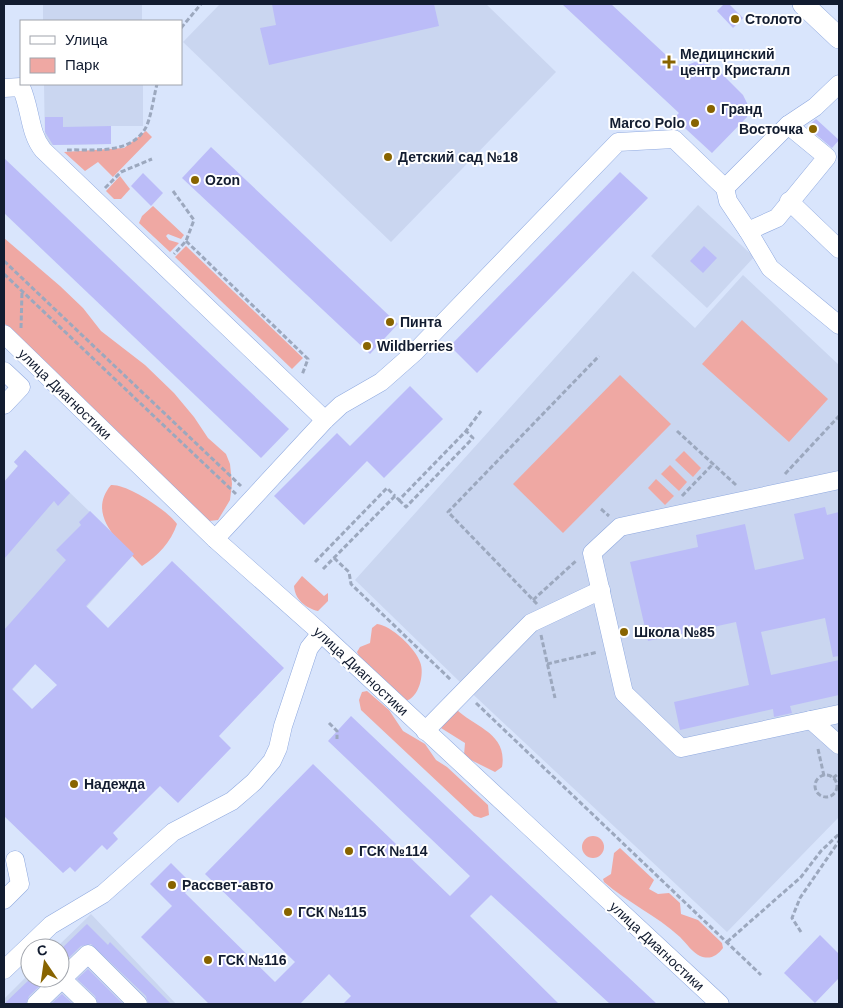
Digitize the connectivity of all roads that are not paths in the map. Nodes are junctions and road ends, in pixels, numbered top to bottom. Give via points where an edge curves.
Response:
1 (803, 4) edge
2 (839, 38) edge
3 (839, 84) edge
4 (4, 88) edge
5 (788, 125) junction
6 (725, 188) junction
7 (790, 201) junction
8 (748, 231) junction
9 (839, 250) edge
10 (839, 325) edge
11 (4, 334) edge
12 (38, 369) junction
13 (4, 371) edge
14 (21, 387) junction
15 (4, 405) edge
16 (325, 420) junction
17 (839, 480) edge
18 (215, 539) junction
19 (601, 590) junction
20 (321, 633) junction
21 (839, 714) edge
22 (812, 720) junction
23 (425, 731) junction
24 (839, 746) edge
25 (15, 860) dead end
26 (4, 900) edge
27 (4, 970) edge
28 (70, 971) edge
29 (70, 986) edge
30 (52, 988) edge
31 (36, 1004) edge
32 (88, 1004) edge
33 (138, 1004) edge
34 (720, 1004) edge

1 - 2 main road
3 - 5 street via 815,107
4 - 16 street via 21,87 28,103 35,138 47,154
5 - 6 street
5 - 7 street via 827,157
6 - 8 street via 728,202
6 - 16 street via 674,139 618,142 416,352 381,382 340,406
7 - 8 street via 776,218
7 - 9 street
8 - 10 street via 770,268
11 - 12 street, улица Диагностики
12 - 14 street
12 - 18 street, улица Диагностики
13 - 14 street
14 - 15 street
16 - 18 street
17 - 19 street via 620,527 592,553
18 - 20 street, улица Диагностики
19 - 22 street via 624,693 681,748
19 - 23 street via 531,623
20 - 23 street, улица Диагностики
20 - 27 street via 309,648 278,748 272,761 254,782 232,801 173,832 103,894 51,925
21 - 22 street
22 - 24 street
23 - 34 street, улица Диагностики
25 - 26 street via 20,884
28 - 33 street via 88,954
29 - 32 street
30 - 31 street

